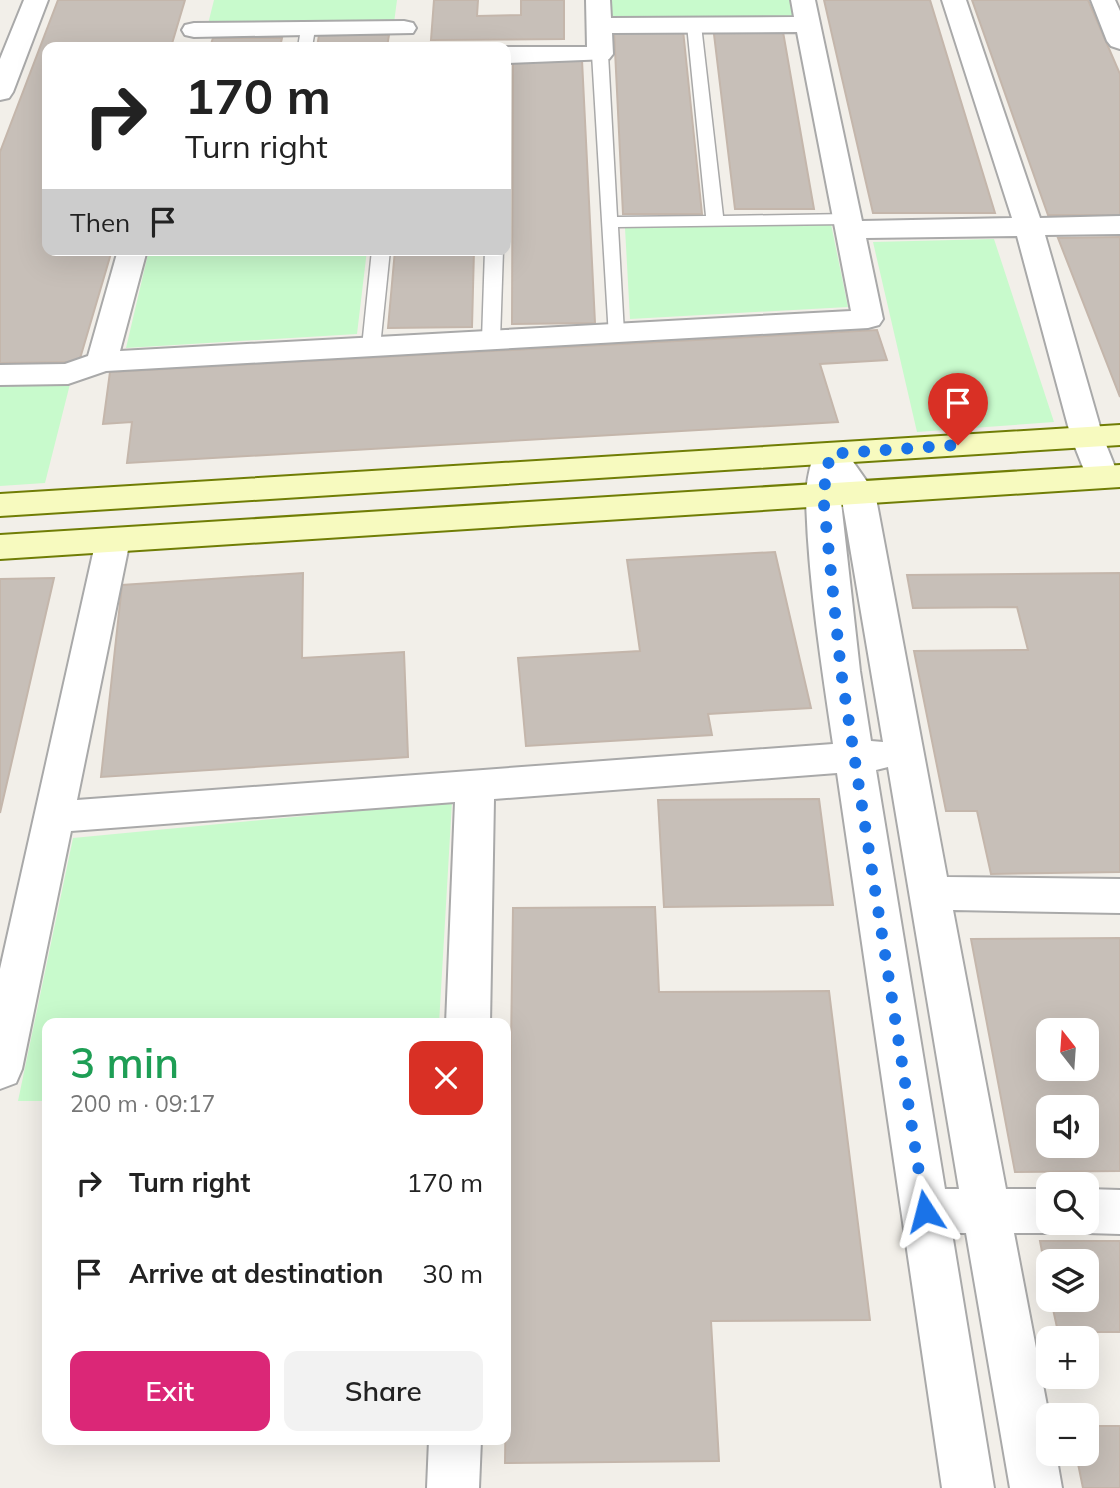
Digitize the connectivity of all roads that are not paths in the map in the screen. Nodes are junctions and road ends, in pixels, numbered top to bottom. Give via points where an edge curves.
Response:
1 (36, 0) edge
2 (407, 0) edge
3 (598, 0) edge
4 (954, 0) edge
5 (1102, 0) edge
6 (805, 12) edge
7 (694, 25) junction
8 (599, 26) junction
9 (194, 29) edge
10 (306, 38) edge
11 (403, 38) edge
12 (1120, 41) edge
13 (600, 54) junction
14 (511, 55) edge
15 (0, 92) edge
16 (715, 219) junction
17 (609, 222) junction
18 (849, 225) junction
19 (1028, 225) junction
20 (1120, 225) edge
21 (131, 256) edge
22 (380, 256) edge
23 (494, 256) edge
24 (615, 333) junction
25 (491, 340) junction
26 (371, 347) junction
27 (102, 362) junction
28 (0, 375) edge
29 (1120, 435) edge
30 (1087, 437) junction
31 (830, 454) junction
32 (1111, 477) edge
33 (841, 494) junction
34 (0, 505) edge
35 (113, 540) junction
36 (0, 547) edge
37 (905, 752) junction
38 (855, 757) junction
39 (475, 785) junction
40 (54, 817) junction
41 (930, 892) junction
42 (1120, 896) edge
43 (468, 1018) edge
44 (2, 1054) edge
45 (925, 1211) junction
46 (986, 1211) junction
47 (1036, 1211) edge
48 (1099, 1212) edge
49 (1120, 1212) edge
50 (455, 1445) edge
51 (453, 1488) edge
52 (968, 1488) edge
53 (1036, 1488) edge

1 - 15 street
2 - 11 street
3 - 8 street
4 - 19 street
5 - 12 street
6 - 7 street
6 - 18 street
7 - 8 street
7 - 16 lane
8 - 13 street
9 - 10 street
10 - 11 street
13 - 14 street
13 - 17 lane
16 - 17 lane
16 - 18 lane
17 - 24 lane
18 - 19 street
18 - 24 street via 868,319
19 - 20 street
19 - 30 street
21 - 27 street
22 - 26 lane
23 - 25 lane
24 - 25 street
25 - 26 street
26 - 27 street
27 - 28 street via 68,374
29 - 30 street
30 - 31 street
30 - 32 street
31 - 33 street
31 - 34 street
32 - 33 street
33 - 35 street
33 - 37 street
33 - 38 street via 841,671
35 - 36 street
35 - 40 street
37 - 38 street
37 - 41 street
38 - 39 street
38 - 45 street
39 - 40 street
39 - 43 street
40 - 44 street
41 - 42 street
41 - 46 street
45 - 46 street
45 - 52 street
46 - 47 street
46 - 53 street
48 - 49 street
50 - 51 street

